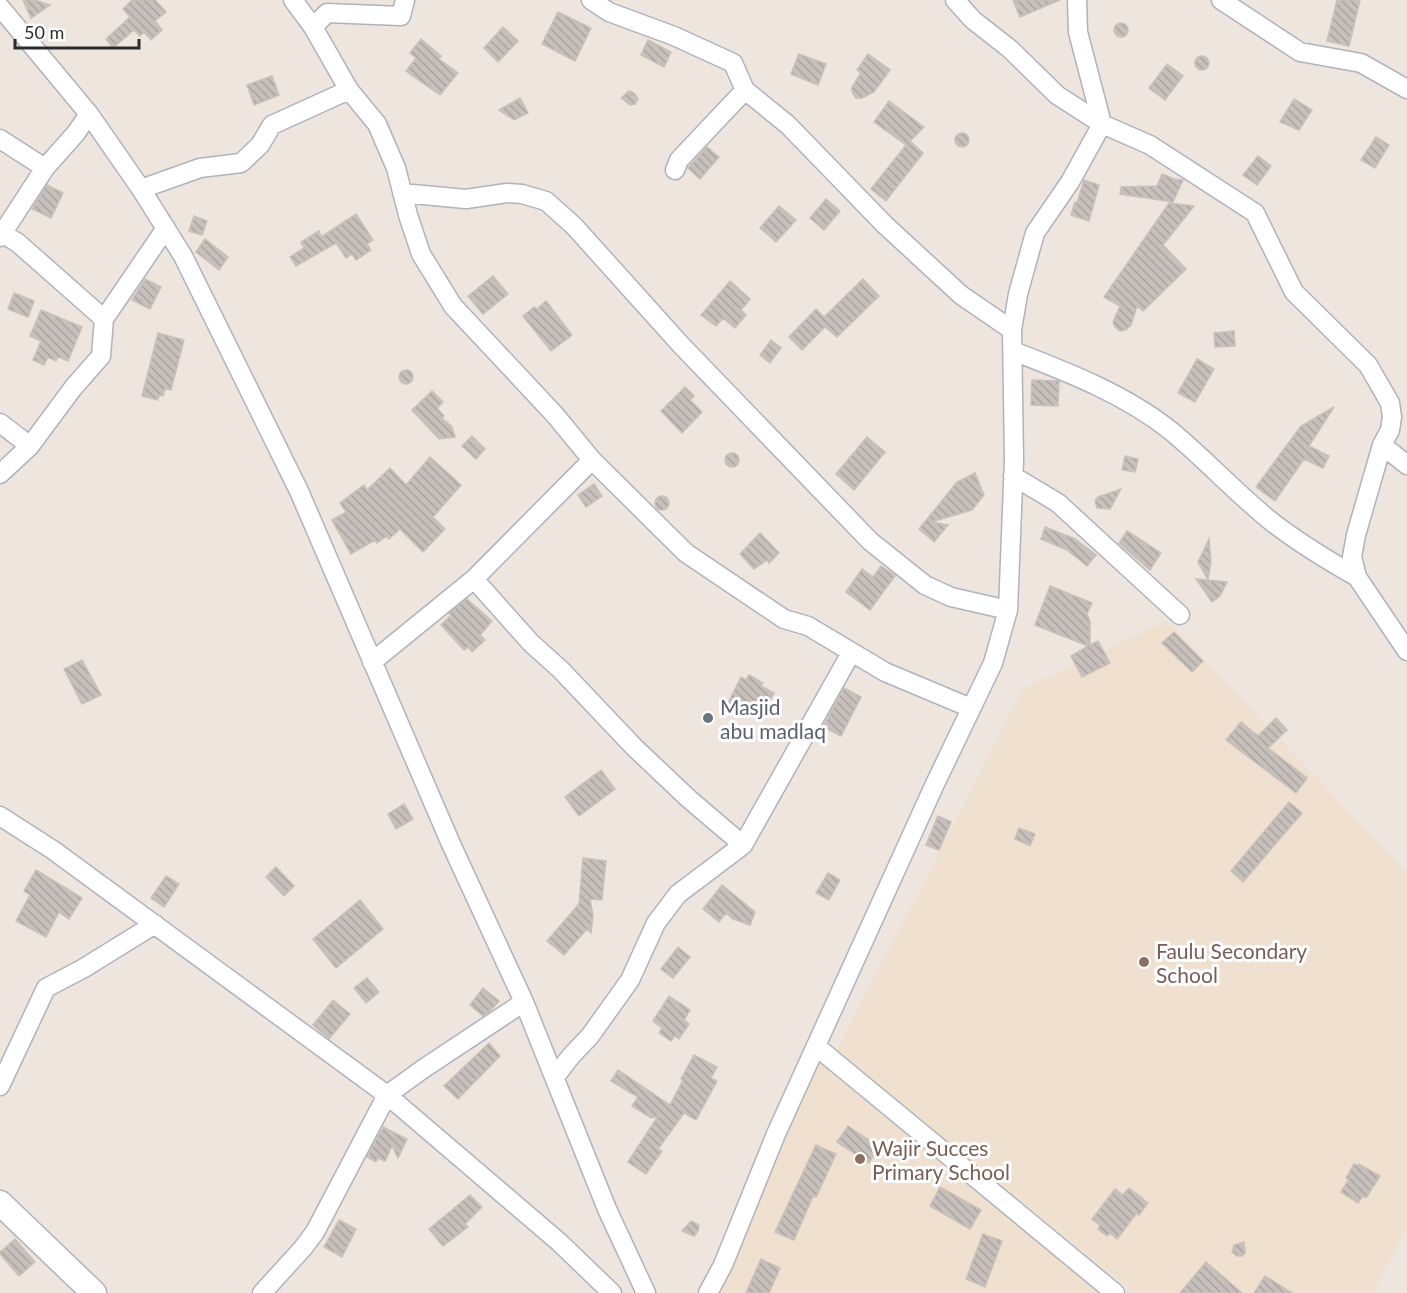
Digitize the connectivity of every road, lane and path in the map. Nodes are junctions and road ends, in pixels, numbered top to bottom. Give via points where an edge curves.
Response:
1 (293, 0) edge
2 (405, 0) edge
3 (591, 0) edge
4 (955, 0) edge
5 (1077, 0) edge
6 (1221, 0) edge
7 (0, 7) edge
8 (313, 27) junction
9 (1406, 87) edge
10 (350, 90) junction
11 (745, 90) junction
12 (88, 114) junction
13 (1102, 124) junction
14 (0, 139) edge
15 (45, 168) junction
16 (675, 170) dead end
17 (141, 189) junction
18 (402, 193) junction
19 (166, 228) junction
20 (1, 234) edge
21 (104, 319) junction
22 (1011, 330) junction
23 (1013, 351) junction
24 (0, 423) edge
25 (1382, 445) junction
26 (30, 446) junction
27 (592, 460) junction
28 (1407, 465) edge
29 (0, 474) edge
30 (1013, 476) junction
31 (1357, 577) junction
32 (474, 579) junction
33 (1008, 610) junction
34 (1180, 615) dead end
35 (1407, 651) edge
36 (851, 653) junction
37 (372, 662) junction
38 (971, 708) junction
39 (0, 816) edge
40 (743, 845) junction
41 (155, 924) junction
42 (524, 1002) junction
43 (817, 1047) junction
44 (555, 1077) junction
45 (0, 1086) edge
46 (387, 1095) junction
47 (0, 1203) edge
48 (94, 1293) edge
49 (262, 1293) edge
50 (612, 1293) edge
51 (646, 1293) edge
52 (708, 1293) edge
53 (1115, 1293) edge

1 - 8 street
2 - 8 street via 401,16 327,13
3 - 11 street via 609,12 733,63
4 - 13 street via 1057,94
5 - 13 street via 1078,32
6 - 9 street via 1300,52 1361,63
7 - 12 street
8 - 10 street
10 - 17 street via 272,125 260,145 241,163 200,168
10 - 18 street via 377,124
11 - 16 street via 679,160
11 - 22 street via 788,125 885,225 961,295
12 - 15 street
12 - 17 street
13 - 22 street via 1070,182 1035,233
13 - 25 street via 1150,145 1255,213 1294,292 1368,365 1384,392 1392,417
14 - 15 street
15 - 20 street
17 - 19 street
18 - 27 street via 421,254 453,306
18 - 33 street via 466,199 507,193 546,201 574,226 681,345 870,541 925,585 951,597
19 - 21 street
19 - 37 street via 299,491
20 - 21 street via 18,243
21 - 26 street via 101,356
22 - 23 street
23 - 30 street
23 - 31 street via 1129,402 1170,430 1271,522 1312,552
24 - 26 street
25 - 28 street
25 - 31 street via 1353,546
26 - 29 street
27 - 32 street
27 - 36 street via 686,554 784,619 808,626
30 - 33 street
30 - 34 street via 1058,503
31 - 35 street
32 - 37 street
32 - 40 street via 634,747
33 - 38 street via 993,663
36 - 38 street via 885,672
36 - 40 street
37 - 42 street
38 - 43 street
39 - 41 street
40 - 44 street via 678,894 656,923 630,980 591,1036
41 - 45 street via 46,988
41 - 46 street
42 - 44 street
42 - 46 street
43 - 52 street
43 - 53 street
44 - 51 street via 607,1209
46 - 49 street via 315,1232
46 - 50 street via 504,1193
47 - 48 street

